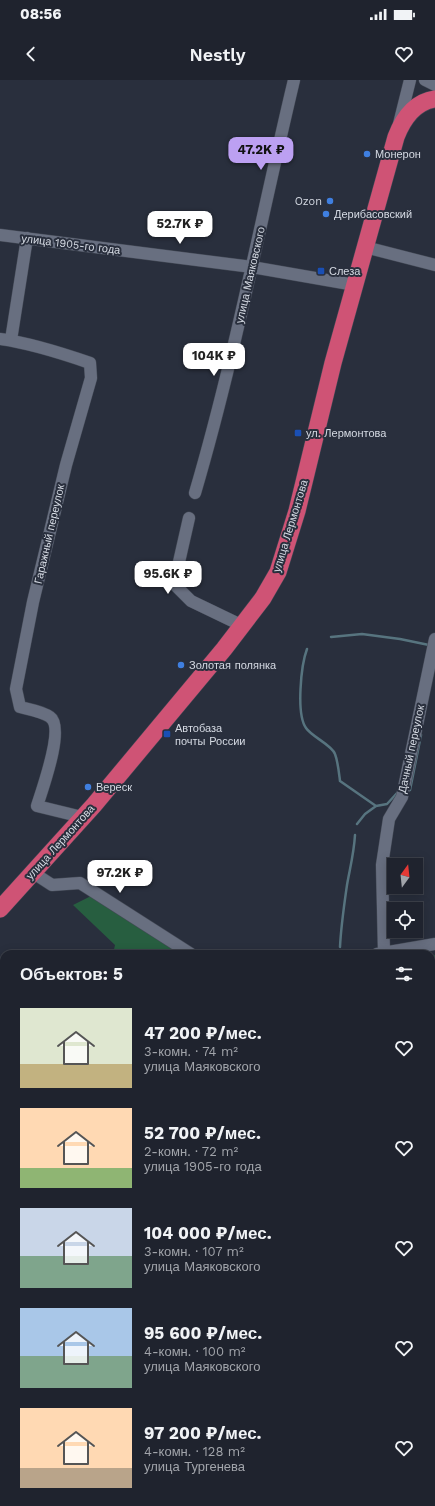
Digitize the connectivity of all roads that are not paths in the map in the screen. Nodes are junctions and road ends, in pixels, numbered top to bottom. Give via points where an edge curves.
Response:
1 (294, 80) edge
2 (410, 80) edge
3 (426, 80) edge
4 (435, 85) edge
5 (435, 99) edge
6 (396, 137) junction
7 (0, 235) edge
8 (27, 238) junction
9 (365, 247) junction
10 (435, 265) edge
11 (252, 267) junction
12 (355, 285) junction
13 (5, 340) edge
14 (195, 493) dead end
15 (190, 518) dead end
16 (244, 626) junction
17 (435, 639) edge
18 (82, 817) junction
19 (32, 872) junction
20 (0, 909) edge
21 (435, 944) edge
22 (185, 950) edge
23 (384, 950) edge
24 (404, 950) edge

1 - 11 street, улица Маяковского
2 - 6 street, улица Лермонтова
3 - 4 street
5 - 6 highway via 419,105 409,114 401,124
6 - 9 highway, улица Лермонтова
7 - 8 street, улица 1905-го года
8 - 11 street, улица 1905-го года
8 - 13 street
9 - 10 street
9 - 12 highway, улица Лермонтова
11 - 12 street, улица 1905-го года
11 - 14 street, улица Маяковского via 214,430
12 - 16 highway, улица Лермонтова via 284,555 267,592
13 - 18 street, Гаражный переулок via 90,363 91,378 66,464 33,602 16,689 20,707 50,717 56,725 54,746 37,806
15 - 16 street via 174,584 191,601
16 - 18 highway, улица Лермонтова
17 - 23 street, Дачный переулок via 402,797 389,819 382,865
18 - 19 highway, улица Лермонтова
19 - 20 highway, улица Лермонтова
19 - 22 street via 52,885 80,883
21 - 24 street

